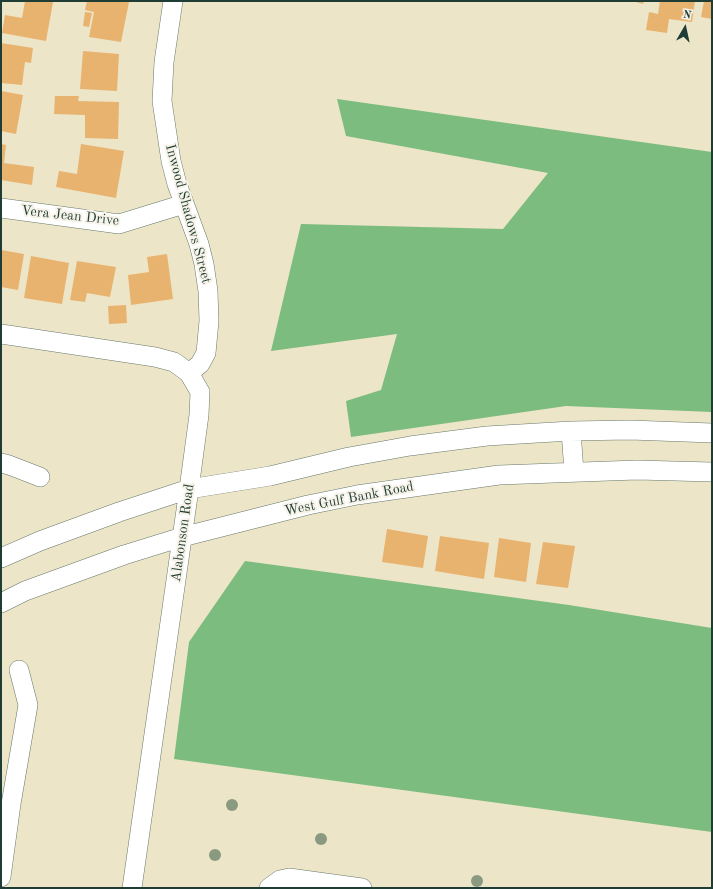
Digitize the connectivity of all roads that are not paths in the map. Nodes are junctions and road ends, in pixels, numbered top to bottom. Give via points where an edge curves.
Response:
1 (173, 1) edge
2 (184, 204) junction
3 (1, 208) edge
4 (1, 334) edge
5 (189, 373) junction
6 (571, 431) junction
7 (712, 432) edge
8 (1, 463) edge
9 (574, 472) junction
10 (712, 472) edge
11 (40, 477) dead end
12 (189, 489) junction
13 (182, 537) junction
14 (1, 558) edge
15 (1, 603) edge
16 (19, 670) dead end
17 (6, 804) edge
18 (1, 877) edge
19 (132, 888) edge
20 (269, 888) edge
21 (362, 888) edge

1 - 2 street, Inwood Shadows Street via 164,62 162,101 171,161
2 - 3 street, Vera Jean Drive via 119,224
2 - 5 street, Inwood Shadows Street via 204,264 209,321 206,353 200,364
4 - 5 street, Alabonson Road via 154,357 174,362
5 - 12 street, Alabonson Road via 200,392
6 - 7 street
6 - 9 street
6 - 12 street via 486,436 410,446 349,457 270,476
8 - 11 street
9 - 10 street, West Gulf Bank Road
9 - 13 street, West Gulf Bank Road via 499,475 357,495
12 - 13 street, Alabonson Road
12 - 14 street via 119,512
13 - 15 street, West Gulf Bank Road via 124,555
13 - 19 street, Alabonson Road
16 - 17 street via 28,705
17 - 18 street
20 - 21 street via 280,880 289,878

